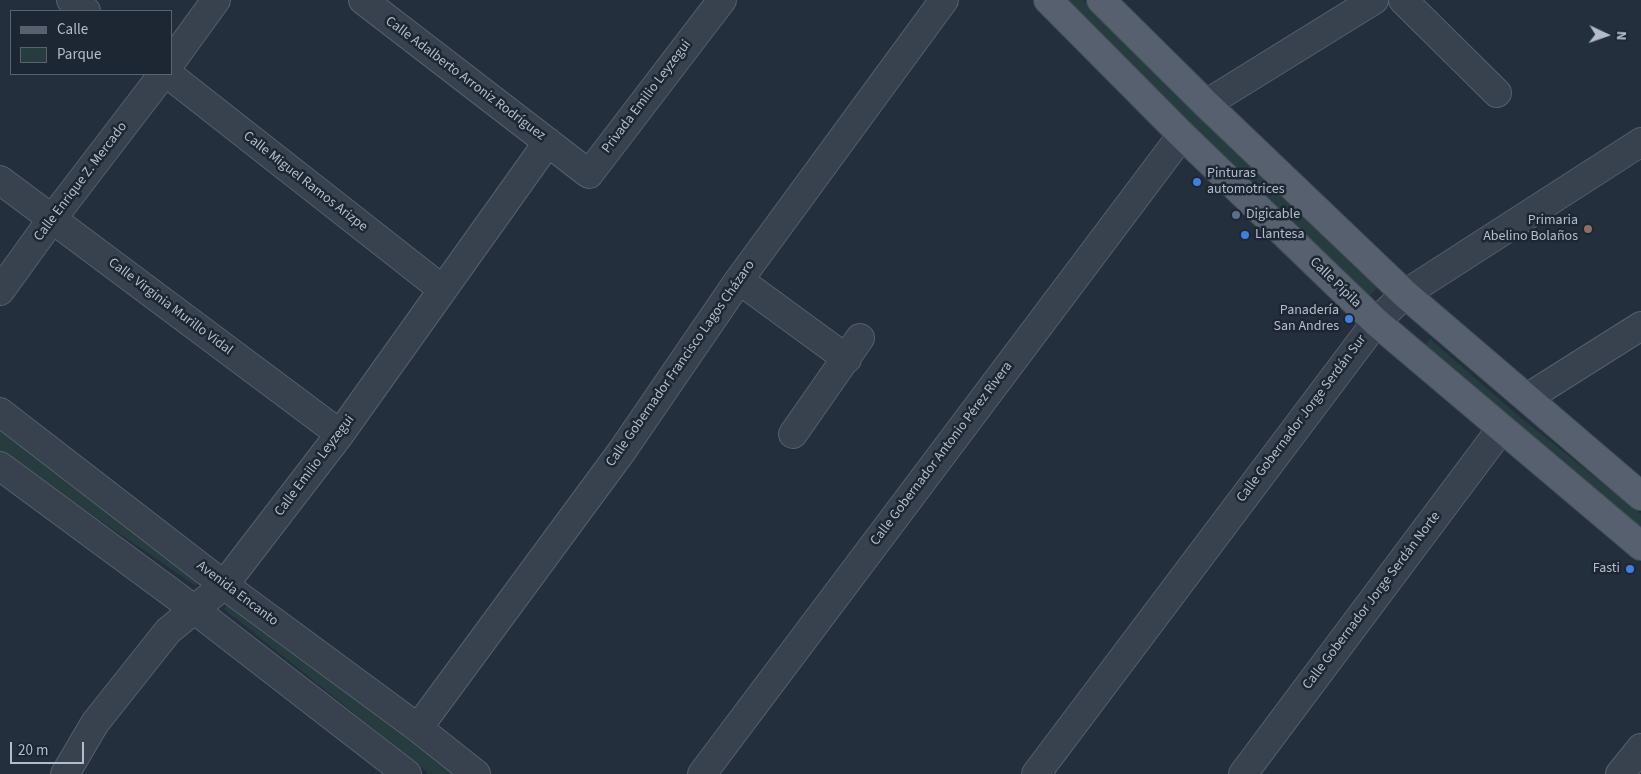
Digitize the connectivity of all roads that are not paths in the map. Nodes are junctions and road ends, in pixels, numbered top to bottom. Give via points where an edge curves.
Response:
1 (71, 0) edge
2 (216, 0) edge
3 (363, 0) edge
4 (722, 0) edge
5 (944, 0) edge
6 (1048, 0) edge
7 (1101, 0) edge
8 (1374, 0) edge
9 (1403, 0) edge
10 (85, 10) edge
11 (172, 61) edge
12 (162, 75) edge
13 (169, 75) edge
14 (1497, 93) dead end
15 (1206, 104) junction
16 (1182, 135) junction
17 (1641, 142) edge
18 (558, 149) junction
19 (0, 180) edge
20 (52, 219) junction
21 (739, 280) junction
22 (0, 290) edge
23 (442, 290) junction
24 (1405, 294) junction
25 (1376, 322) junction
26 (1641, 326) edge
27 (1527, 398) junction
28 (0, 412) edge
29 (1501, 429) junction
30 (340, 434) junction
31 (793, 434) dead end
32 (0, 466) edge
33 (1641, 496) edge
34 (1641, 546) edge
35 (224, 585) junction
36 (195, 610) junction
37 (418, 728) junction
38 (1641, 748) edge
39 (391, 769) edge
40 (64, 774) edge
41 (476, 774) edge
42 (702, 774) edge
43 (1036, 774) edge
44 (1243, 774) edge
45 (1620, 774) edge

1 - 10 street
2 - 11 street
3 - 18 street, Calle Adalberto Arroniz Rodríguez
4 - 18 street, Privada Emilio Leyzegui via 589,174
5 - 21 street, Calle Gobernador Francisco Lagos Cházaro
6 - 16 main road, Calle Pípila
7 - 15 main road
8 - 15 street
9 - 14 street
12 - 20 street, Calle Enrique Z. Mercado
13 - 23 street, Calle Miguel Ramos Arizpe
15 - 24 main road
16 - 25 main road, Calle Pípila
16 - 42 street, Calle Gobernador Antonio Pérez Rivera
17 - 24 street, Calle Gobernador Jorge Serdán Sur
18 - 23 street, Calle Emilio Leyzegui
19 - 20 street, Calle Virginia Murillo Vidal
20 - 22 street, Calle Enrique Z. Mercado
20 - 30 street, Calle Virginia Murillo Vidal
21 - 31 street via 854,348
21 - 37 street, Calle Gobernador Francisco Lagos Cházaro via 622,451
23 - 30 street, Calle Emilio Leyzegui
24 - 25 street, Calle Gobernador Jorge Serdán Sur
24 - 27 main road
25 - 29 main road, Calle Pípila
25 - 43 street, Calle Gobernador Jorge Serdán Sur
26 - 27 street
27 - 33 main road
28 - 35 street, Avenida Encanto
29 - 34 main road, Calle Pípila
29 - 44 street, Calle Gobernador Jorge Serdán Norte
30 - 35 street, Calle Emilio Leyzegui
32 - 36 street
35 - 36 street, Calle Emilio Leyzegui
35 - 37 street, Avenida Encanto
36 - 39 street
36 - 40 street, Calle Emilio Leyzegui via 168,631 156,646 95,723
37 - 41 street, Avenida Encanto
38 - 45 street

